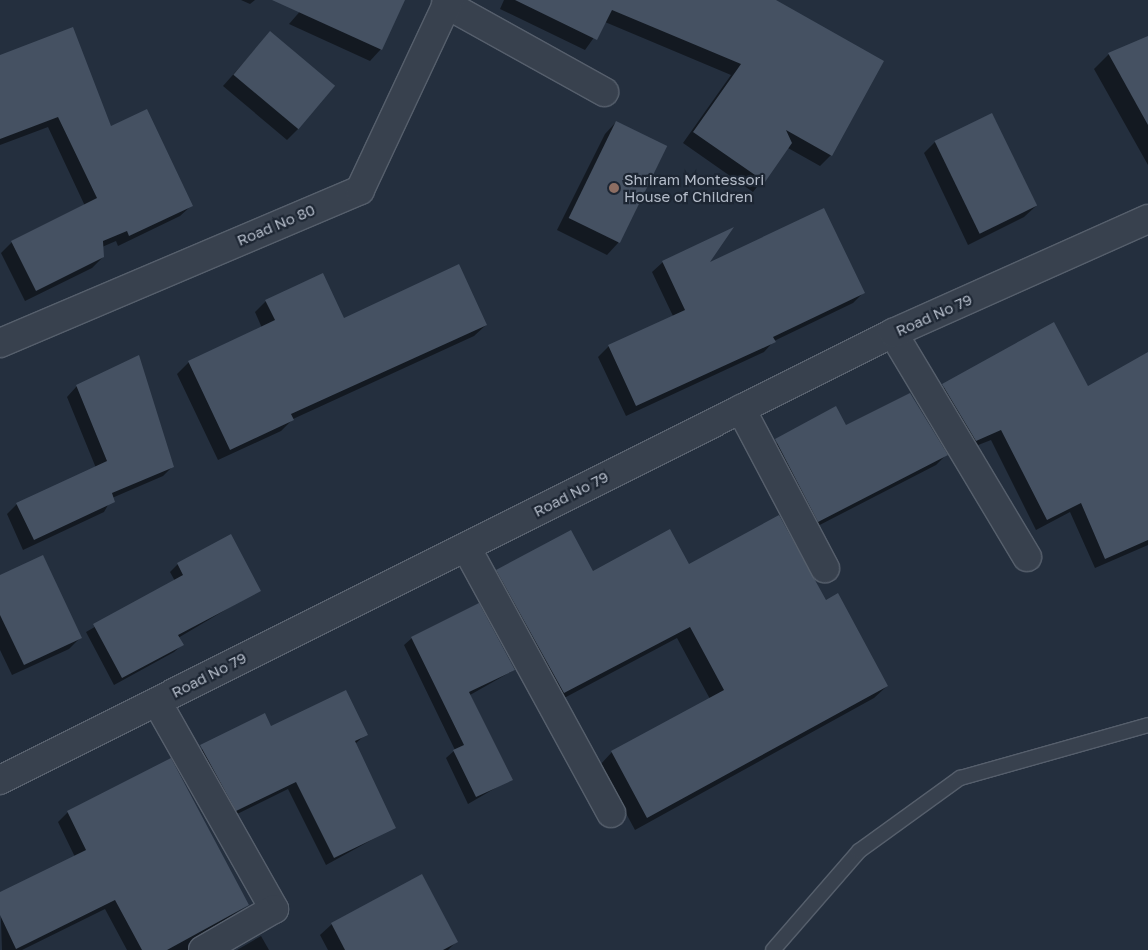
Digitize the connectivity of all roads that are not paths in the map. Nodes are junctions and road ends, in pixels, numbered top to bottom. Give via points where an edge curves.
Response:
1 (447, 2) edge
2 (604, 92) dead end
3 (1148, 219) edge
4 (893, 333) junction
5 (0, 343) edge
6 (741, 409) junction
7 (466, 547) junction
8 (1027, 557) dead end
9 (825, 568) dead end
10 (156, 702) junction
11 (1148, 725) edge
12 (0, 780) edge
13 (611, 814) dead end
14 (203, 950) edge
15 (773, 950) edge

1 - 2 street
1 - 5 street, Road No 80 via 360,190
3 - 4 street, Road No 79
4 - 6 street, Road No 79
4 - 8 street
6 - 7 street, Road No 79
6 - 9 street
7 - 10 street, Road No 79
7 - 13 street
10 - 12 street, Road No 79
10 - 14 street via 274,910
11 - 15 lane via 960,778 859,851

